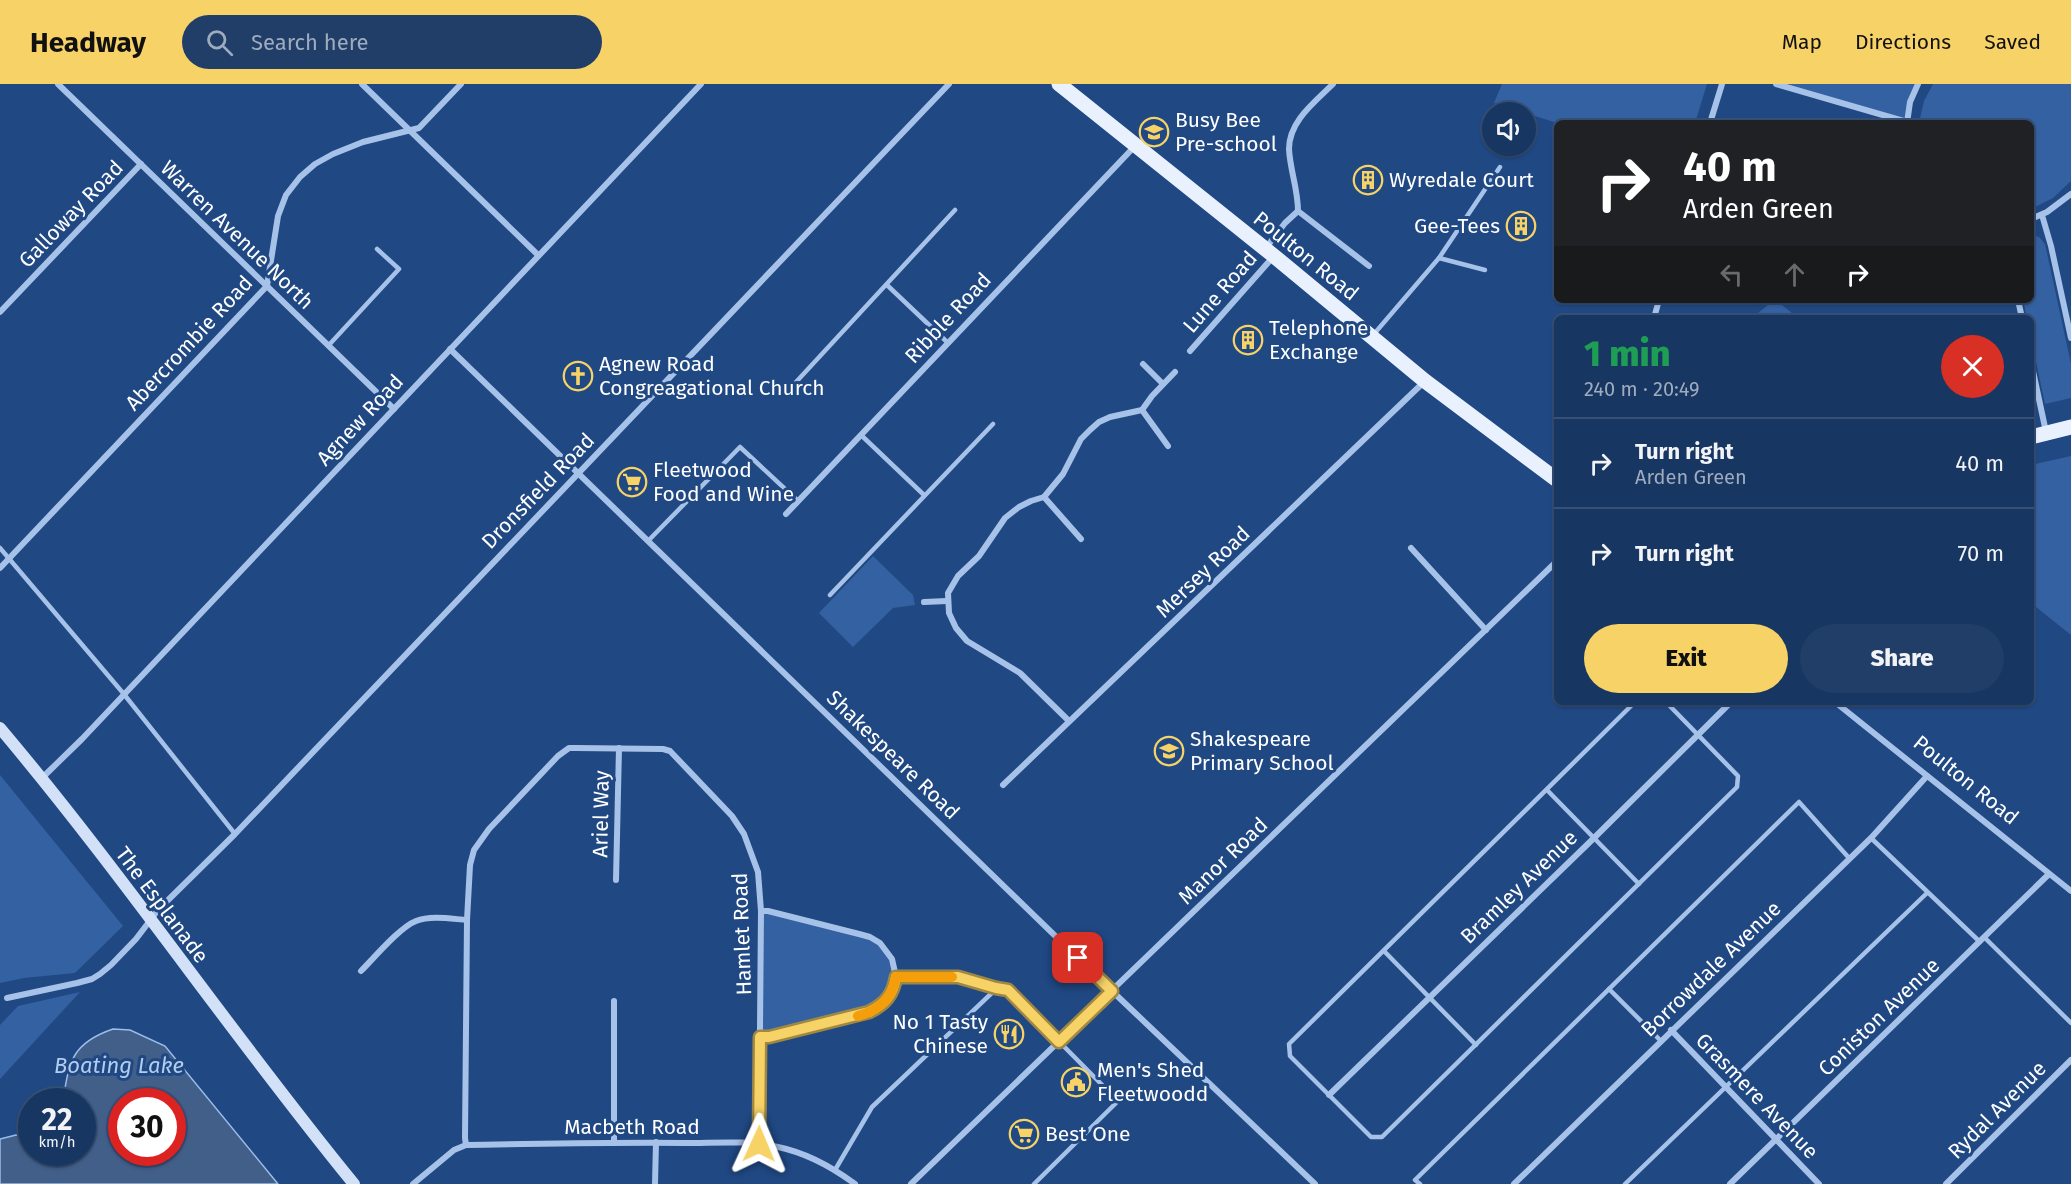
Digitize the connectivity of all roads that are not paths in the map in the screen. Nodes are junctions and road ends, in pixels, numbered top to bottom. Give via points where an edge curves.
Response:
1 (58, 84) edge
2 (362, 84) edge
3 (461, 84) edge
4 (701, 84) edge
5 (949, 84) edge
6 (1059, 84) edge
7 (1333, 84) edge
8 (1722, 84) edge
9 (1776, 84) edge
10 (1918, 84) edge
11 (1711, 120) edge
12 (1897, 120) edge
13 (1907, 120) edge
14 (410, 131) junction
15 (1135, 145) junction
16 (141, 164) junction
17 (1500, 167) dead end
18 (2071, 194) edge
19 (956, 210) dead end
20 (1298, 211) junction
21 (2042, 215) junction
22 (2034, 218) edge
23 (377, 249) dead end
24 (1269, 252) junction
25 (538, 255) junction
26 (1439, 258) junction
27 (1369, 266) dead end
28 (1485, 270) dead end
29 (887, 285) junction
30 (267, 286) junction
31 (0, 312) edge
32 (1372, 336) junction
33 (2071, 338) edge
34 (947, 342) junction
35 (328, 346) junction
36 (450, 349) junction
37 (1190, 351) dead end
38 (1143, 364) dead end
39 (1174, 372) dead end
40 (1425, 381) junction
41 (1163, 384) junction
42 (2034, 393) edge
43 (785, 394) dead end
44 (394, 409) junction
45 (1142, 410) junction
46 (993, 424) dead end
47 (2071, 428) edge
48 (861, 435) junction
49 (2038, 435) edge
50 (1168, 447) dead end
51 (578, 473) junction
52 (1554, 478) edge
53 (924, 495) junction
54 (1044, 497) junction
55 (798, 501) junction
56 (786, 514) dead end
57 (1081, 539) dead end
58 (648, 541) junction
59 (0, 548) edge
60 (1411, 548) dead end
61 (9, 558) junction
62 (1554, 564) edge
63 (0, 568) edge
64 (830, 594) dead end
65 (924, 602) dead end
66 (947, 602) junction
67 (1486, 630) junction
68 (123, 693) junction
69 (1632, 705) edge
70 (1669, 705) edge
71 (1728, 705) edge
72 (1839, 705) edge
73 (1069, 721) junction
74 (0, 728) edge
75 (1698, 734) junction
76 (619, 748) junction
77 (1927, 776) junction
78 (41, 778) junction
79 (1003, 785) dead end
80 (1548, 791) junction
81 (235, 834) junction
82 (1594, 838) junction
83 (1870, 838) junction
84 (1849, 858) junction
85 (2049, 874) junction
86 (616, 880) dead end
87 (1639, 884) junction
88 (2071, 891) edge
89 (1927, 892) junction
90 (761, 911) junction
91 (150, 920) junction
92 (467, 920) junction
93 (1982, 940) junction
94 (1384, 951) junction
95 (361, 971) dead end
96 (896, 977) junction
97 (996, 988) junction
98 (1609, 989) junction
99 (1112, 991) junction
100 (7, 998) dead end
101 (1429, 998) junction
102 (614, 1000) dead end
103 (2071, 1023) edge
104 (1671, 1030) junction
105 (760, 1037) junction
106 (1660, 1040) junction
107 (1059, 1042) junction
108 (1476, 1045) junction
109 (2071, 1060) edge
110 (1725, 1086) junction
111 (1329, 1095) junction
112 (1775, 1140) junction
113 (656, 1142) junction
114 (614, 1143) junction
115 (759, 1144) junction
116 (466, 1145) junction
117 (835, 1170) junction
118 (354, 1184) edge
119 (413, 1184) edge
120 (655, 1184) edge
121 (855, 1184) edge
122 (911, 1184) edge
123 (1034, 1184) edge
124 (1315, 1184) edge
125 (1420, 1184) edge
126 (1514, 1184) edge
127 (1625, 1184) edge
128 (1730, 1184) edge
129 (1819, 1184) edge
130 (1946, 1184) edge

1 - 16 street, Warren Avenue North
2 - 14 street
3 - 14 street, Abercrombie Road via 419,128
4 - 25 street, Agnew Road
5 - 51 street, Dronsfield Road
6 - 15 main road, Poulton Road
7 - 20 street via 1306,108 1292,137 1289,148
8 - 11 street
9 - 12 street
10 - 13 street
14 - 25 street
14 - 30 street, Abercrombie Road via 333,154 300,177 286,195 278,216
15 - 24 main road, Poulton Road
15 - 34 street, Ribble Road
16 - 30 street, Warren Avenue North
16 - 31 street, Galloway Road
17 - 26 lane
18 - 21 street
19 - 29 lane
20 - 24 street, Lune Road via 1285,223
20 - 27 street
21 - 22 street
21 - 33 street
23 - 35 lane via 399,269
24 - 32 main road, Poulton Road
24 - 37 street, Lune Road
25 - 36 street, Agnew Road
26 - 28 lane
26 - 32 lane
29 - 34 lane
29 - 43 lane
30 - 35 street, Warren Avenue North
30 - 61 street, Abercrombie Road
32 - 40 main road, Poulton Road
34 - 48 street, Ribble Road
35 - 44 street, Warren Avenue North
36 - 44 street, Agnew Road
36 - 51 street, Shakespeare Road
38 - 41 street
39 - 41 street
40 - 52 main road, Poulton Road
40 - 73 street, Mersey Road
41 - 45 street
42 - 49 street
44 - 68 street, Agnew Road
45 - 50 street
45 - 54 street via 1099,422 1081,439 1064,474
46 - 53 lane
47 - 49 main road
48 - 53 lane
48 - 55 street, Ribble Road
51 - 58 street, Shakespeare Road
51 - 81 street, Dronsfield Road
53 - 64 lane
54 - 57 street
54 - 66 street via 1019,507 1005,518 979,556 958,576
55 - 56 street, Ribble Road
55 - 58 lane via 740,447
58 - 99 street, Shakespeare Road
59 - 61 lane
60 - 67 street
61 - 63 street, Abercrombie Road
61 - 68 lane
62 - 67 street, Manor Road
65 - 66 street
66 - 73 street via 956,628 967,641 1020,673
67 - 99 street, Manor Road
68 - 78 street, Agnew Road
68 - 81 lane
69 - 80 lane
70 - 75 lane
71 - 75 street, Bramley Avenue
72 - 77 street, Poulton Road
73 - 79 street, Mersey Road
74 - 78 street, The Esplanade
75 - 82 street, Bramley Avenue
75 - 87 lane via 1738,776 1737,787
76 - 86 street, Ariel Way
76 - 90 street, Hamlet Road via 670,751 732,816 754,858
76 - 92 street, Hamlet Road via 576,748 563,752 489,829 474,850 470,865
77 - 83 street, Borrowdale Avenue
77 - 85 street, Poulton Road
78 - 91 street, The Esplanade
80 - 82 lane
80 - 94 lane
81 - 91 street, Dronsfield Road
82 - 87 lane
82 - 101 street, Bramley Avenue
83 - 84 street, Borrowdale Avenue
83 - 89 lane
84 - 98 lane via 1798,802
84 - 104 street, Borrowdale Avenue
85 - 88 street, Poulton Road
85 - 93 street, Coniston Avenue
87 - 108 lane
89 - 93 lane
89 - 110 lane
90 - 96 street via 870,937 887,950
90 - 105 street, Hamlet Road
91 - 100 street, Dronsfield Road via 111,965 93,979
91 - 118 street, The Esplanade
92 - 95 street via 416,921
92 - 116 street, Hamlet Road
93 - 103 lane
93 - 112 street, Coniston Avenue
94 - 101 lane
94 - 111 lane via 1289,1044 1290,1056
96 - 97 lane via 958,977
96 - 105 street via 890,997 869,1012
97 - 107 lane via 1008,990
97 - 117 lane via 872,1107
98 - 106 lane
98 - 125 lane via 1415,1180
99 - 107 street, Manor Road
99 - 124 street, Shakespeare Road
101 - 108 lane
101 - 111 street, Bramley Avenue
102 - 114 street
104 - 106 street, Borrowdale Avenue
104 - 110 street, Grasmere Avenue
105 - 115 street, Hamlet Road
106 - 126 street, Borrowdale Avenue
107 - 122 street, Manor Road
107 - 123 lane via 1118,1101
108 - 111 lane via 1382,1137 1371,1137
109 - 130 street, Rydal Avenue
110 - 112 street, Grasmere Avenue
110 - 127 lane
112 - 128 street, Coniston Avenue
112 - 129 street, Grasmere Avenue
113 - 114 street, Macbeth Road
113 - 115 street, Macbeth Road
113 - 120 street
114 - 116 street, Macbeth Road
115 - 117 street, Macbeth Road via 798,1152
116 - 119 street via 454,1150
117 - 121 street, Macbeth Road

